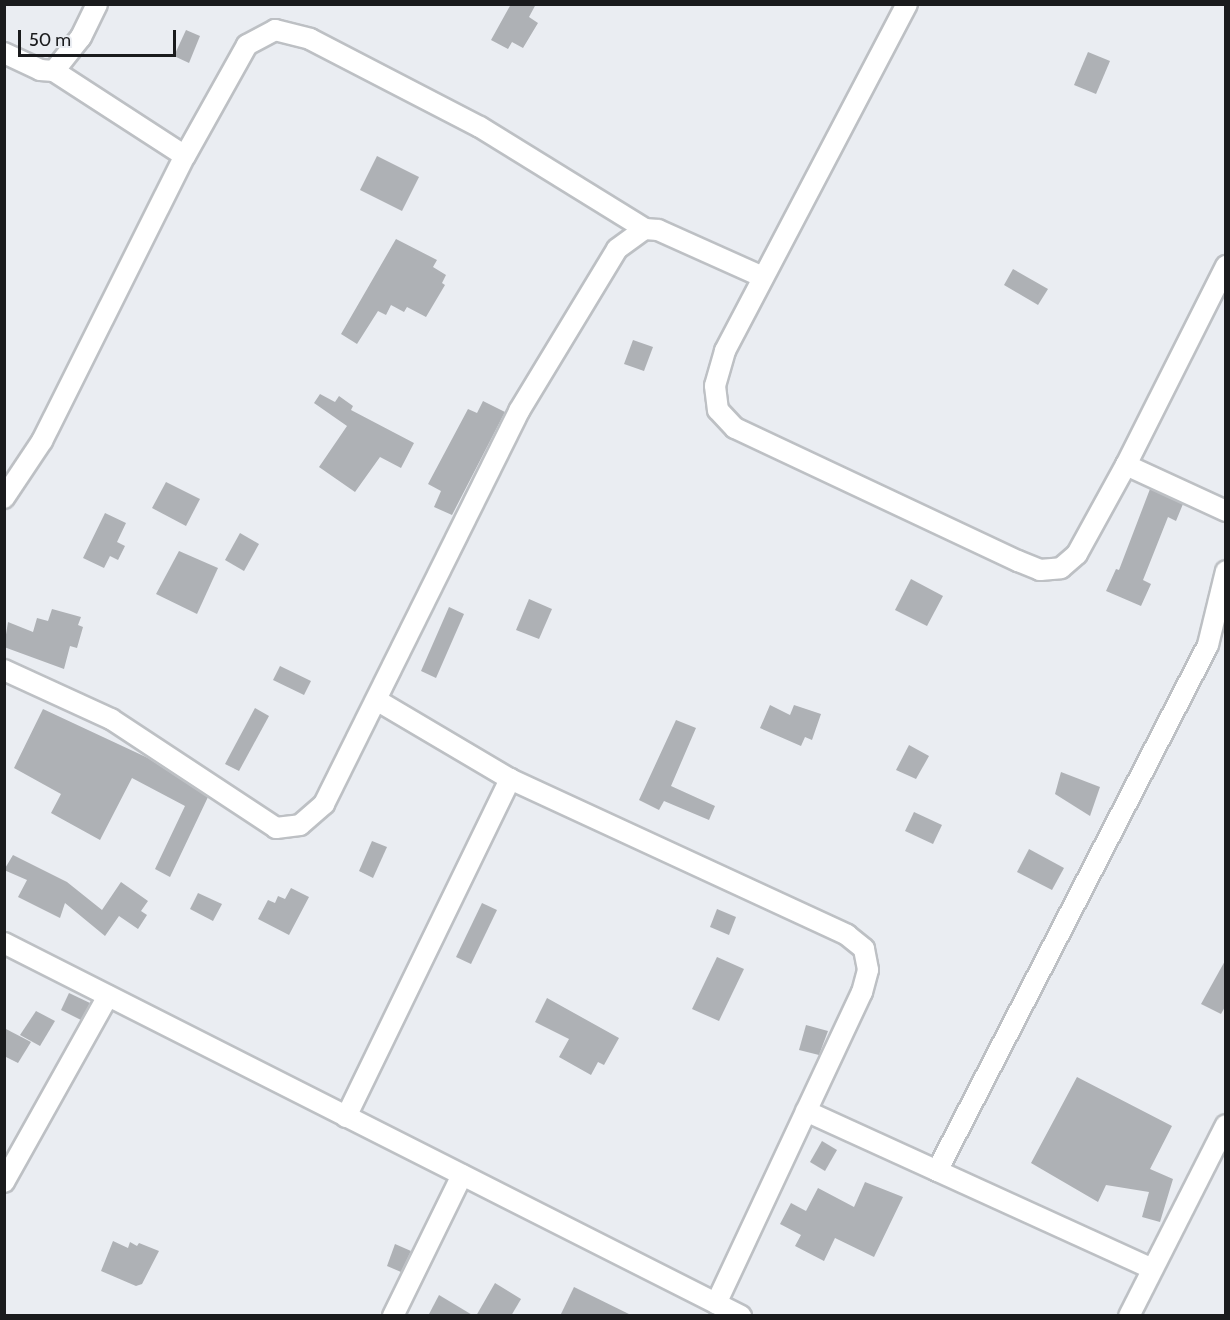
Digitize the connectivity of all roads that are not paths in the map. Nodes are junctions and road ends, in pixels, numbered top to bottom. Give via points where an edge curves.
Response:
1 (97, 4) edge
2 (907, 4) edge
3 (4, 53) edge
4 (54, 71) junction
5 (184, 156) junction
6 (645, 229) junction
7 (1225, 270) edge
8 (763, 277) junction
9 (1126, 465) junction
10 (4, 498) edge
11 (1226, 511) edge
12 (1226, 571) edge
13 (4, 670) edge
14 (378, 700) junction
15 (510, 779) junction
16 (4, 943) edge
17 (108, 996) junction
18 (806, 1111) junction
19 (346, 1117) junction
20 (1225, 1129) edge
21 (937, 1171) junction
22 (462, 1175) junction
23 (4, 1182) edge
24 (1152, 1269) junction
25 (716, 1303) junction
26 (393, 1316) edge
27 (741, 1316) edge
28 (1129, 1316) edge

1 - 4 street via 81,37
2 - 8 street
3 - 4 street via 40,70
4 - 5 street
5 - 6 street via 248,45 275,30 310,39 480,127
5 - 10 street via 42,441
6 - 8 street via 658,230
6 - 14 street via 617,249 519,411
7 - 9 street
8 - 9 street via 725,351 716,386 718,410 735,428 1040,570 1061,568 1077,554
9 - 11 street
12 - 21 street via 1208,645
13 - 14 street via 111,719 276,828 300,825 324,804
14 - 15 street
15 - 18 street via 846,935 864,949 868,970 862,992
15 - 19 street
16 - 17 street
17 - 19 street
17 - 23 street
18 - 21 street
18 - 25 street
19 - 22 street
20 - 24 street
21 - 24 street
22 - 25 street
22 - 26 street
24 - 28 street
25 - 27 street

